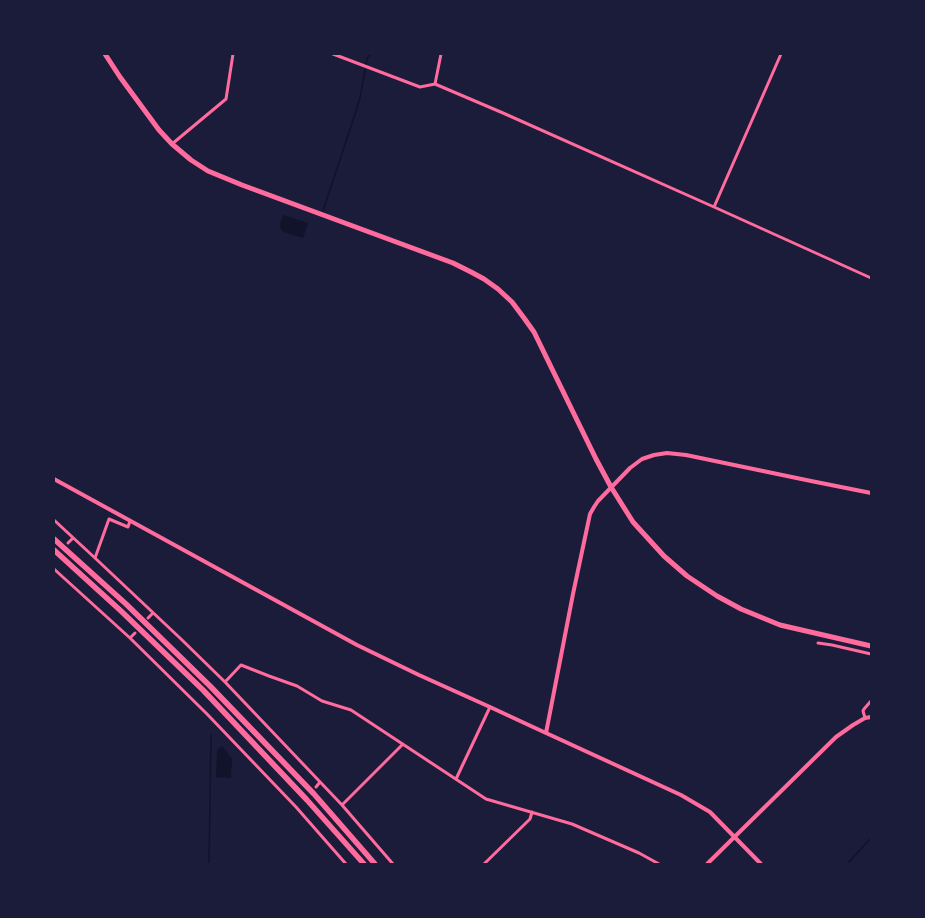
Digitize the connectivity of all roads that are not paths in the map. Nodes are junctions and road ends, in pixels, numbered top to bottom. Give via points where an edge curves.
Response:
1 (105, 54) edge
2 (233, 54) edge
3 (333, 54) edge
4 (441, 54) edge
5 (781, 54) edge
6 (435, 84) junction
7 (172, 144) junction
8 (714, 207) junction
9 (871, 278) edge
10 (54, 479) edge
11 (610, 487) junction
12 (871, 493) edge
13 (54, 520) edge
14 (130, 521) junction
15 (73, 538) junction
16 (54, 539) edge
17 (68, 543) dead end
18 (54, 550) edge
19 (95, 558) junction
20 (54, 569) edge
21 (154, 612) junction
22 (148, 618) dead end
23 (135, 633) dead end
24 (130, 638) junction
25 (818, 643) dead end
26 (871, 646) edge
27 (871, 654) edge
28 (225, 682) junction
29 (871, 701) edge
30 (490, 706) junction
31 (871, 717) edge
32 (865, 718) junction
33 (546, 733) junction
34 (403, 744) junction
35 (456, 779) junction
36 (320, 782) junction
37 (316, 787) dead end
38 (300, 803) dead end
39 (342, 805) junction
40 (296, 807) junction
41 (532, 812) junction
42 (734, 837) junction
43 (346, 864) edge
44 (364, 864) edge
45 (375, 864) edge
46 (393, 864) edge
47 (484, 864) edge
48 (659, 864) edge
49 (707, 864) edge
50 (761, 864) edge

1 - 7 main road
2 - 7 street via 226,99
3 - 6 street via 420,87
4 - 6 street
5 - 8 street
6 - 8 street
7 - 11 main road via 191,160 222,177 452,263 478,275 498,289 512,302 534,332
8 - 9 street
10 - 14 street
11 - 12 street via 642,460 667,453
11 - 26 main road via 633,522 664,556 687,576 717,596 780,625
11 - 33 street via 594,507 588,522
13 - 15 street
14 - 19 street via 128,527 109,519
14 - 30 street via 357,645
15 - 17 street
15 - 19 street
16 - 45 highway via 126,604 210,686
18 - 44 highway via 203,690
19 - 21 street
20 - 24 street
21 - 22 street
21 - 28 street
23 - 24 street
24 - 40 street
25 - 27 street
28 - 34 street via 241,665 298,686 322,700 350,710
28 - 36 street
29 - 32 street via 863,711
30 - 33 street
30 - 35 street
31 - 32 street
32 - 42 street via 836,737
33 - 42 street via 681,795 710,812
34 - 35 street
34 - 39 street
35 - 41 street via 486,799
36 - 37 street
36 - 39 street
38 - 40 street
39 - 46 street
40 - 43 street
41 - 47 street via 530,819
41 - 48 street via 572,824
42 - 49 street
42 - 50 street

